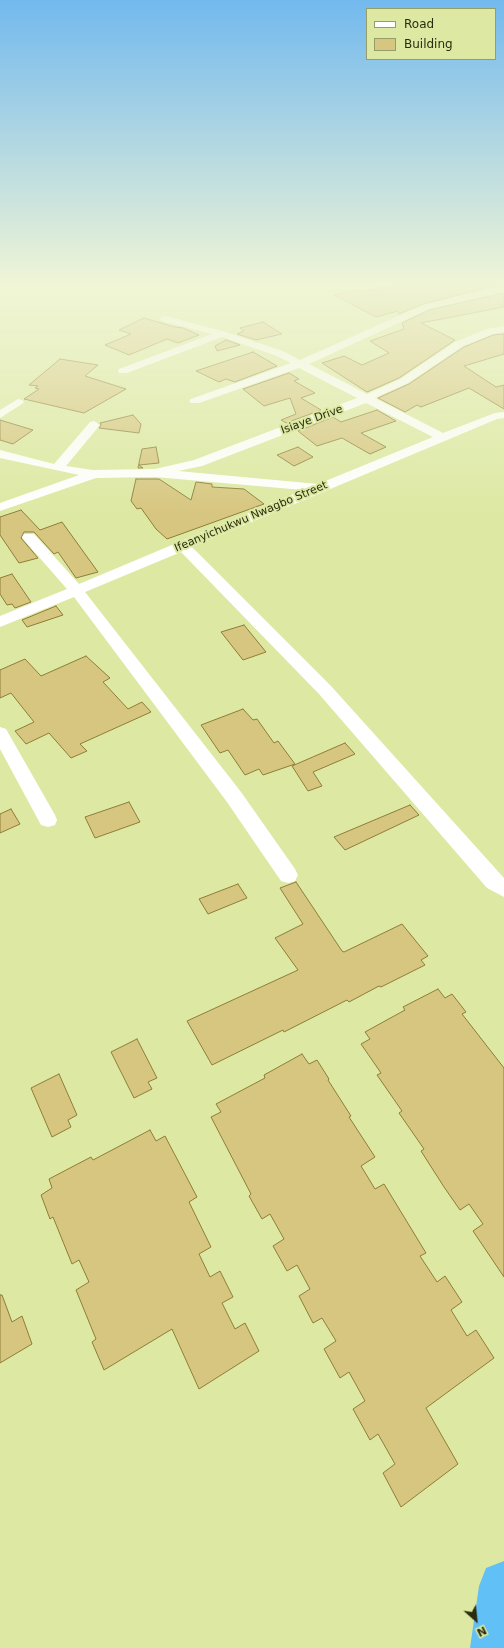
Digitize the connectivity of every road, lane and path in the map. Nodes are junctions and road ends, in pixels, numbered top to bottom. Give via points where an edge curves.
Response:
1 (147, 362) edge
2 (298, 362) edge
3 (307, 362) edge
4 (432, 362) edge
5 (302, 364) junction
6 (123, 371) dead end
7 (368, 398) junction
8 (195, 401) dead end
9 (18, 402) dead end
10 (504, 414) edge
11 (0, 415) edge
12 (94, 425) dead end
13 (443, 438) junction
14 (0, 454) edge
15 (57, 468) junction
16 (155, 473) junction
17 (93, 474) junction
18 (320, 488) junction
19 (0, 507) edge
20 (30, 537) dead end
21 (183, 546) junction
22 (77, 591) junction
23 (0, 622) edge
24 (0, 733) edge
25 (48, 820) dead end
26 (288, 876) dead end
27 (504, 889) edge

1 - 6 street
2 - 5 street
3 - 5 street
4 - 7 street, Isiaye Drive via 404,381
5 - 7 street
5 - 8 street
7 - 13 street
7 - 16 street, Isiaye Drive via 198,463
9 - 11 street
10 - 13 street, Ifeanyichukwu Nwagbo Street
12 - 15 street
13 - 18 street, Ifeanyichukwu Nwagbo Street
14 - 15 street
15 - 17 street
16 - 17 street
16 - 18 street
17 - 19 street
18 - 21 street, Ifeanyichukwu Nwagbo Street
20 - 22 street
21 - 22 street, Ifeanyichukwu Nwagbo Street
21 - 27 street via 325,690 494,882
22 - 23 street, Ifeanyichukwu Nwagbo Street
22 - 26 street via 234,797
24 - 25 street

